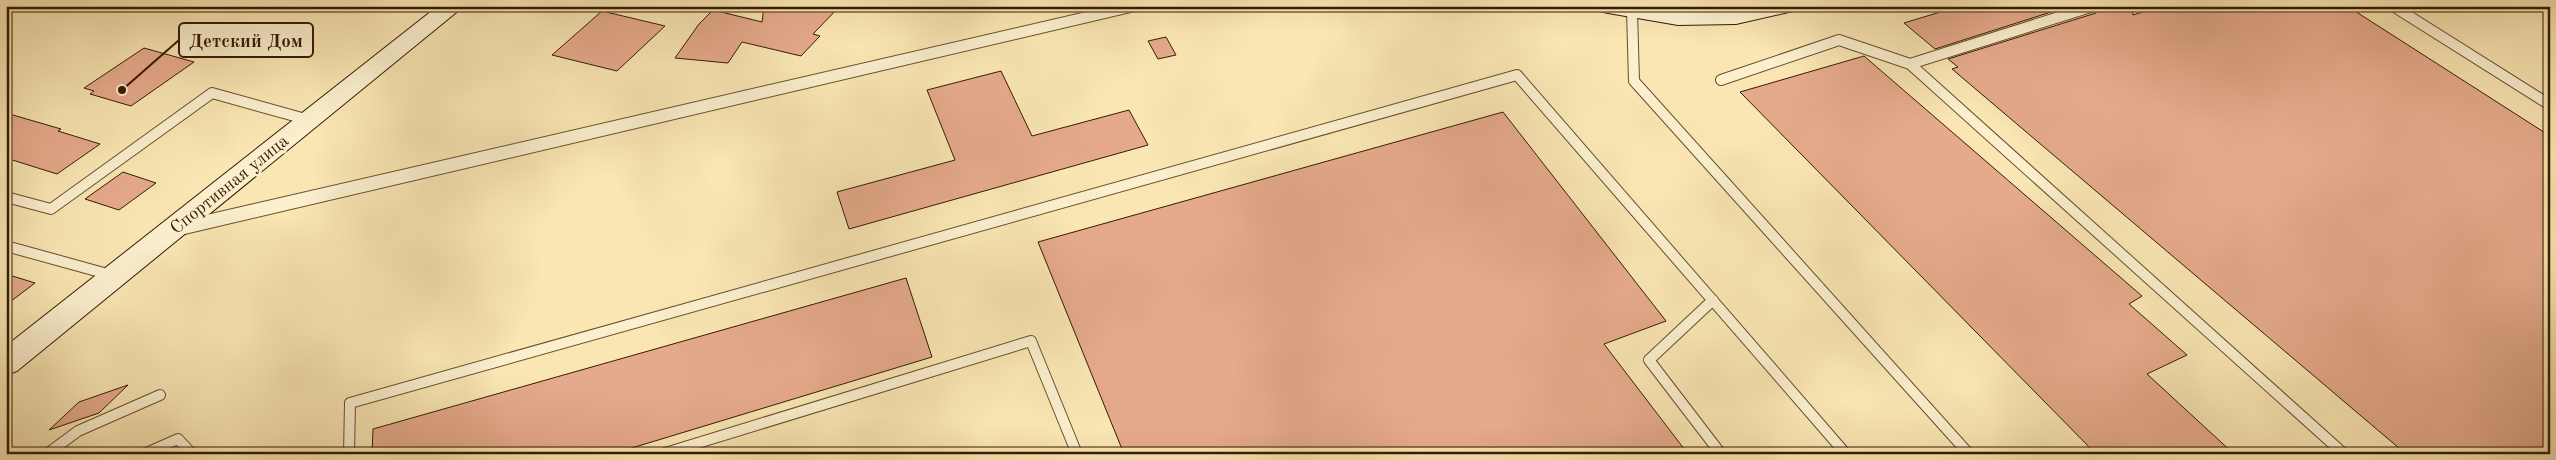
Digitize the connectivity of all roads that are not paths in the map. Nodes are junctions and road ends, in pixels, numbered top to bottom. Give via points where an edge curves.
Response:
1 (453, 6) edge
2 (1135, 6) edge
3 (1608, 6) edge
4 (1785, 6) edge
5 (2094, 6) edge
6 (2393, 6) edge
7 (1632, 11) junction
8 (1910, 64) junction
9 (1721, 80) dead end
10 (2550, 105) edge
11 (310, 120) junction
12 (6, 197) edge
13 (172, 230) junction
14 (6, 246) edge
15 (114, 276) junction
16 (1713, 300) junction
17 (6, 363) edge
18 (160, 395) dead end
19 (47, 454) edge
20 (144, 454) edge
21 (192, 454) edge
22 (349, 454) edge
23 (662, 454) edge
24 (1077, 454) edge
25 (1721, 454) edge
26 (1846, 454) edge
27 (1969, 454) edge
28 (2344, 454) edge

1 - 11 street, Спортивная улица
2 - 13 street
3 - 7 street
4 - 7 street via 1736,17 1678,18
5 - 8 lane
6 - 10 lane
7 - 27 lane via 1634,81
8 - 9 lane via 1839,40
8 - 28 lane
11 - 12 lane via 212,93 51,210
11 - 13 street, Спортивная улица
13 - 15 street, Спортивная улица
14 - 15 lane
15 - 17 street, Спортивная улица
16 - 22 lane via 1518,74 350,403
16 - 25 lane via 1649,360
16 - 26 lane
18 - 19 lane via 78,431
20 - 21 lane via 178,439
23 - 24 lane via 1031,341

